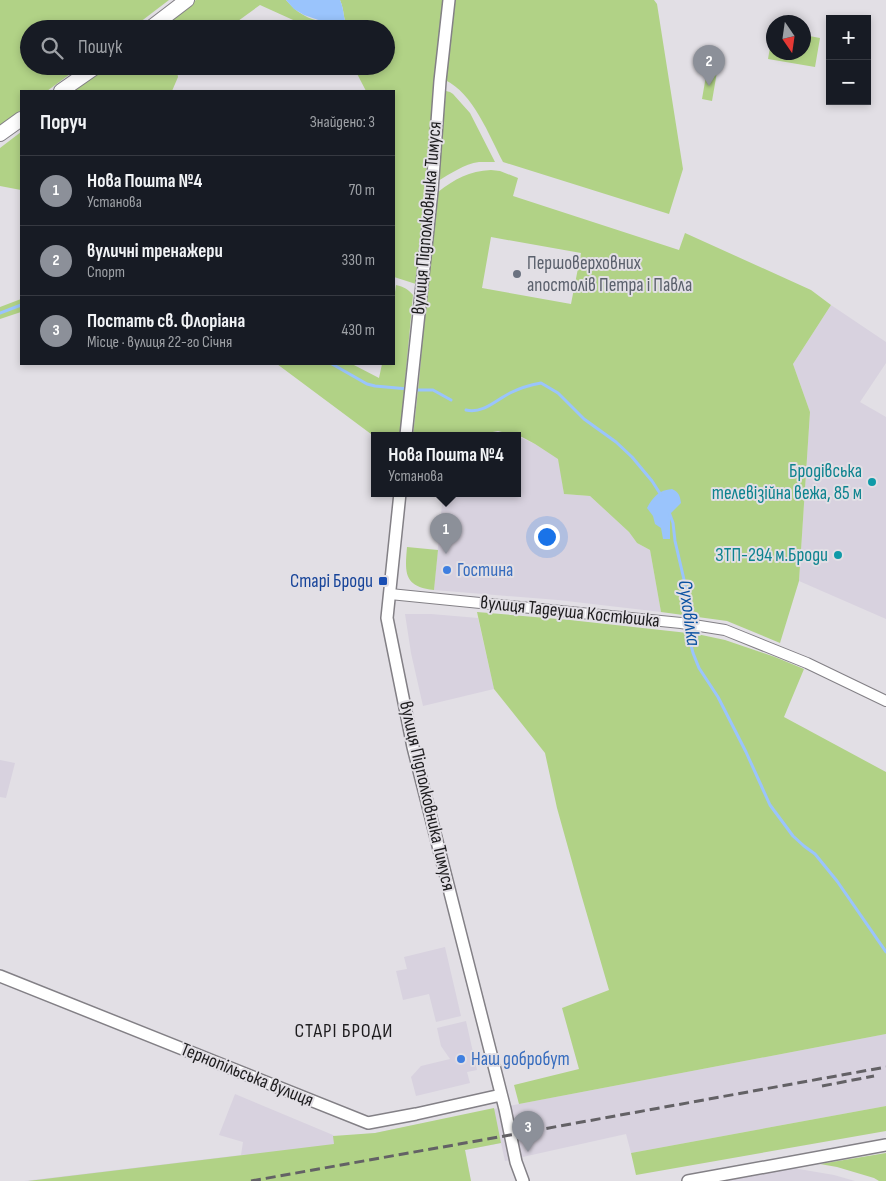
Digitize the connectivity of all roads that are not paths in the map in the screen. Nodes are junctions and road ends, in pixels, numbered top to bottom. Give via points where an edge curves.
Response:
1 (187, 0) edge
2 (449, 0) edge
3 (161, 20) edge
4 (84, 75) edge
5 (62, 90) edge
6 (20, 120) edge
7 (0, 134) edge
8 (406, 432) edge
9 (400, 497) edge
10 (390, 594) junction
11 (886, 701) edge
12 (0, 976) edge
13 (501, 1096) junction
14 (886, 1144) edge
15 (522, 1181) edge
16 (688, 1181) edge

1 - 3 highway
2 - 8 main road, вулиця Підполковника Тимуся
4 - 5 highway
6 - 7 highway
9 - 10 main road, вулиця Підполковника Тимуся
10 - 11 street, вулиця Тадеуша Костюшка via 726,630 807,663
10 - 13 main road, вулиця Підполковника Тимуся via 387,618 413,747
12 - 13 main road, Тернопільська вулиця via 368,1123
13 - 15 main road, вулиця Підполковника Тимуся
14 - 16 main road

